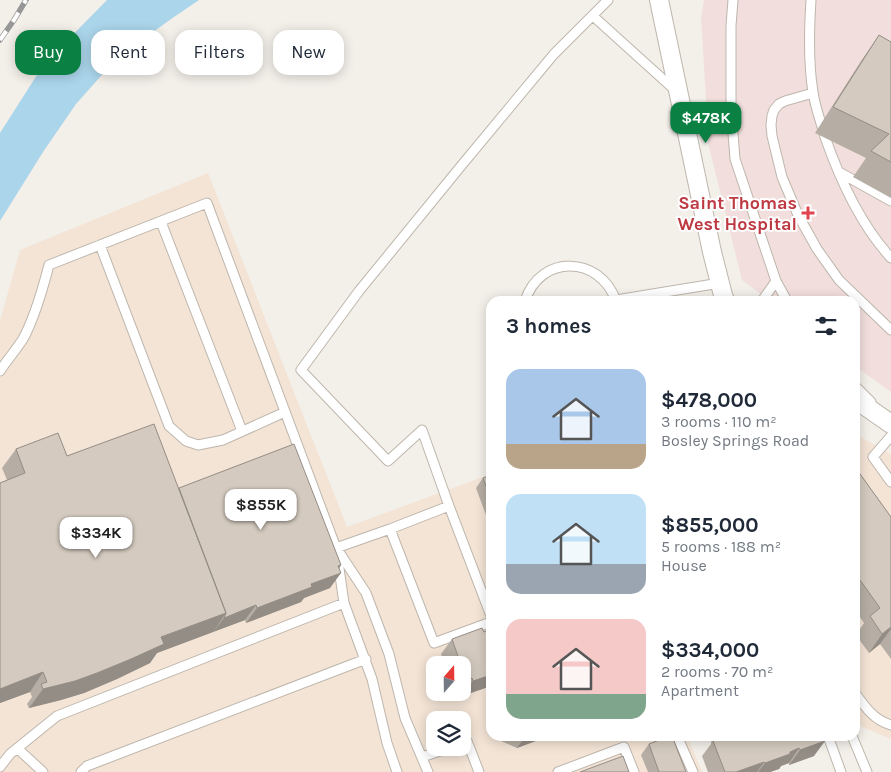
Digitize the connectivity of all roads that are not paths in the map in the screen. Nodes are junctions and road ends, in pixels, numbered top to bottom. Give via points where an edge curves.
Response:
1 (608, 0) edge
2 (659, 0) edge
3 (733, 0) edge
4 (811, 0) edge
5 (593, 16) junction
6 (678, 93) junction
7 (813, 93) junction
8 (838, 172) junction
9 (891, 201) edge
10 (161, 222) junction
11 (100, 245) junction
12 (891, 258) edge
13 (776, 281) junction
14 (720, 283) junction
15 (527, 296) edge
16 (614, 296) edge
17 (645, 296) edge
18 (723, 296) edge
19 (766, 296) edge
20 (784, 296) edge
21 (856, 296) edge
22 (860, 300) edge
23 (891, 330) edge
24 (0, 371) edge
25 (860, 391) edge
26 (860, 402) edge
27 (285, 412) junction
28 (891, 423) edge
29 (242, 431) junction
30 (891, 436) edge
31 (891, 482) edge
32 (449, 506) junction
33 (390, 529) junction
34 (336, 548) junction
35 (344, 603) junction
36 (486, 603) edge
37 (486, 624) edge
38 (366, 659) junction
39 (860, 700) edge
40 (891, 725) edge
41 (679, 741) edge
42 (830, 741) edge
43 (854, 741) edge
44 (17, 748) junction
45 (471, 751) edge
46 (426, 756) edge
47 (422, 757) junction
48 (0, 767) edge
49 (43, 772) edge
50 (81, 772) edge
51 (397, 772) edge
52 (428, 772) edge
53 (479, 772) edge
54 (558, 772) edge
55 (634, 772) edge
56 (693, 772) edge
57 (841, 772) edge
58 (867, 772) edge

1 - 5 lane
2 - 6 street
3 - 13 lane via 731,108 735,159
4 - 7 lane via 809,36
5 - 6 lane
5 - 32 lane via 554,54 461,166 359,291 301,370 388,461 422,430
6 - 14 street
7 - 8 lane
7 - 21 lane via 779,104 772,116 772,136 782,177 798,215 839,280
8 - 9 lane
8 - 12 lane via 865,222
10 - 11 lane
10 - 27 lane via 207,203
10 - 29 lane
11 - 24 lane via 49,265 28,329
11 - 29 lane via 169,426 186,441 198,445 223,440
13 - 19 lane
13 - 20 lane
14 - 17 lane
14 - 18 street
15 - 16 lane via 545,273 567,266 581,267 601,278
22 - 23 lane
25 - 28 lane
26 - 28 street
27 - 29 lane
27 - 34 lane
30 - 31 lane via 873,457
32 - 33 lane
32 - 36 lane
33 - 34 lane
33 - 37 lane via 434,643
34 - 35 lane
34 - 47 lane via 366,593 389,654 404,718
35 - 38 lane
35 - 44 lane via 57,716
38 - 50 lane via 87,766
38 - 51 lane
39 - 40 lane via 874,717
41 - 56 lane
42 - 57 lane
43 - 58 lane
44 - 48 lane
44 - 49 lane
45 - 53 lane
46 - 47 lane
47 - 52 lane
54 - 55 lane via 624,747

